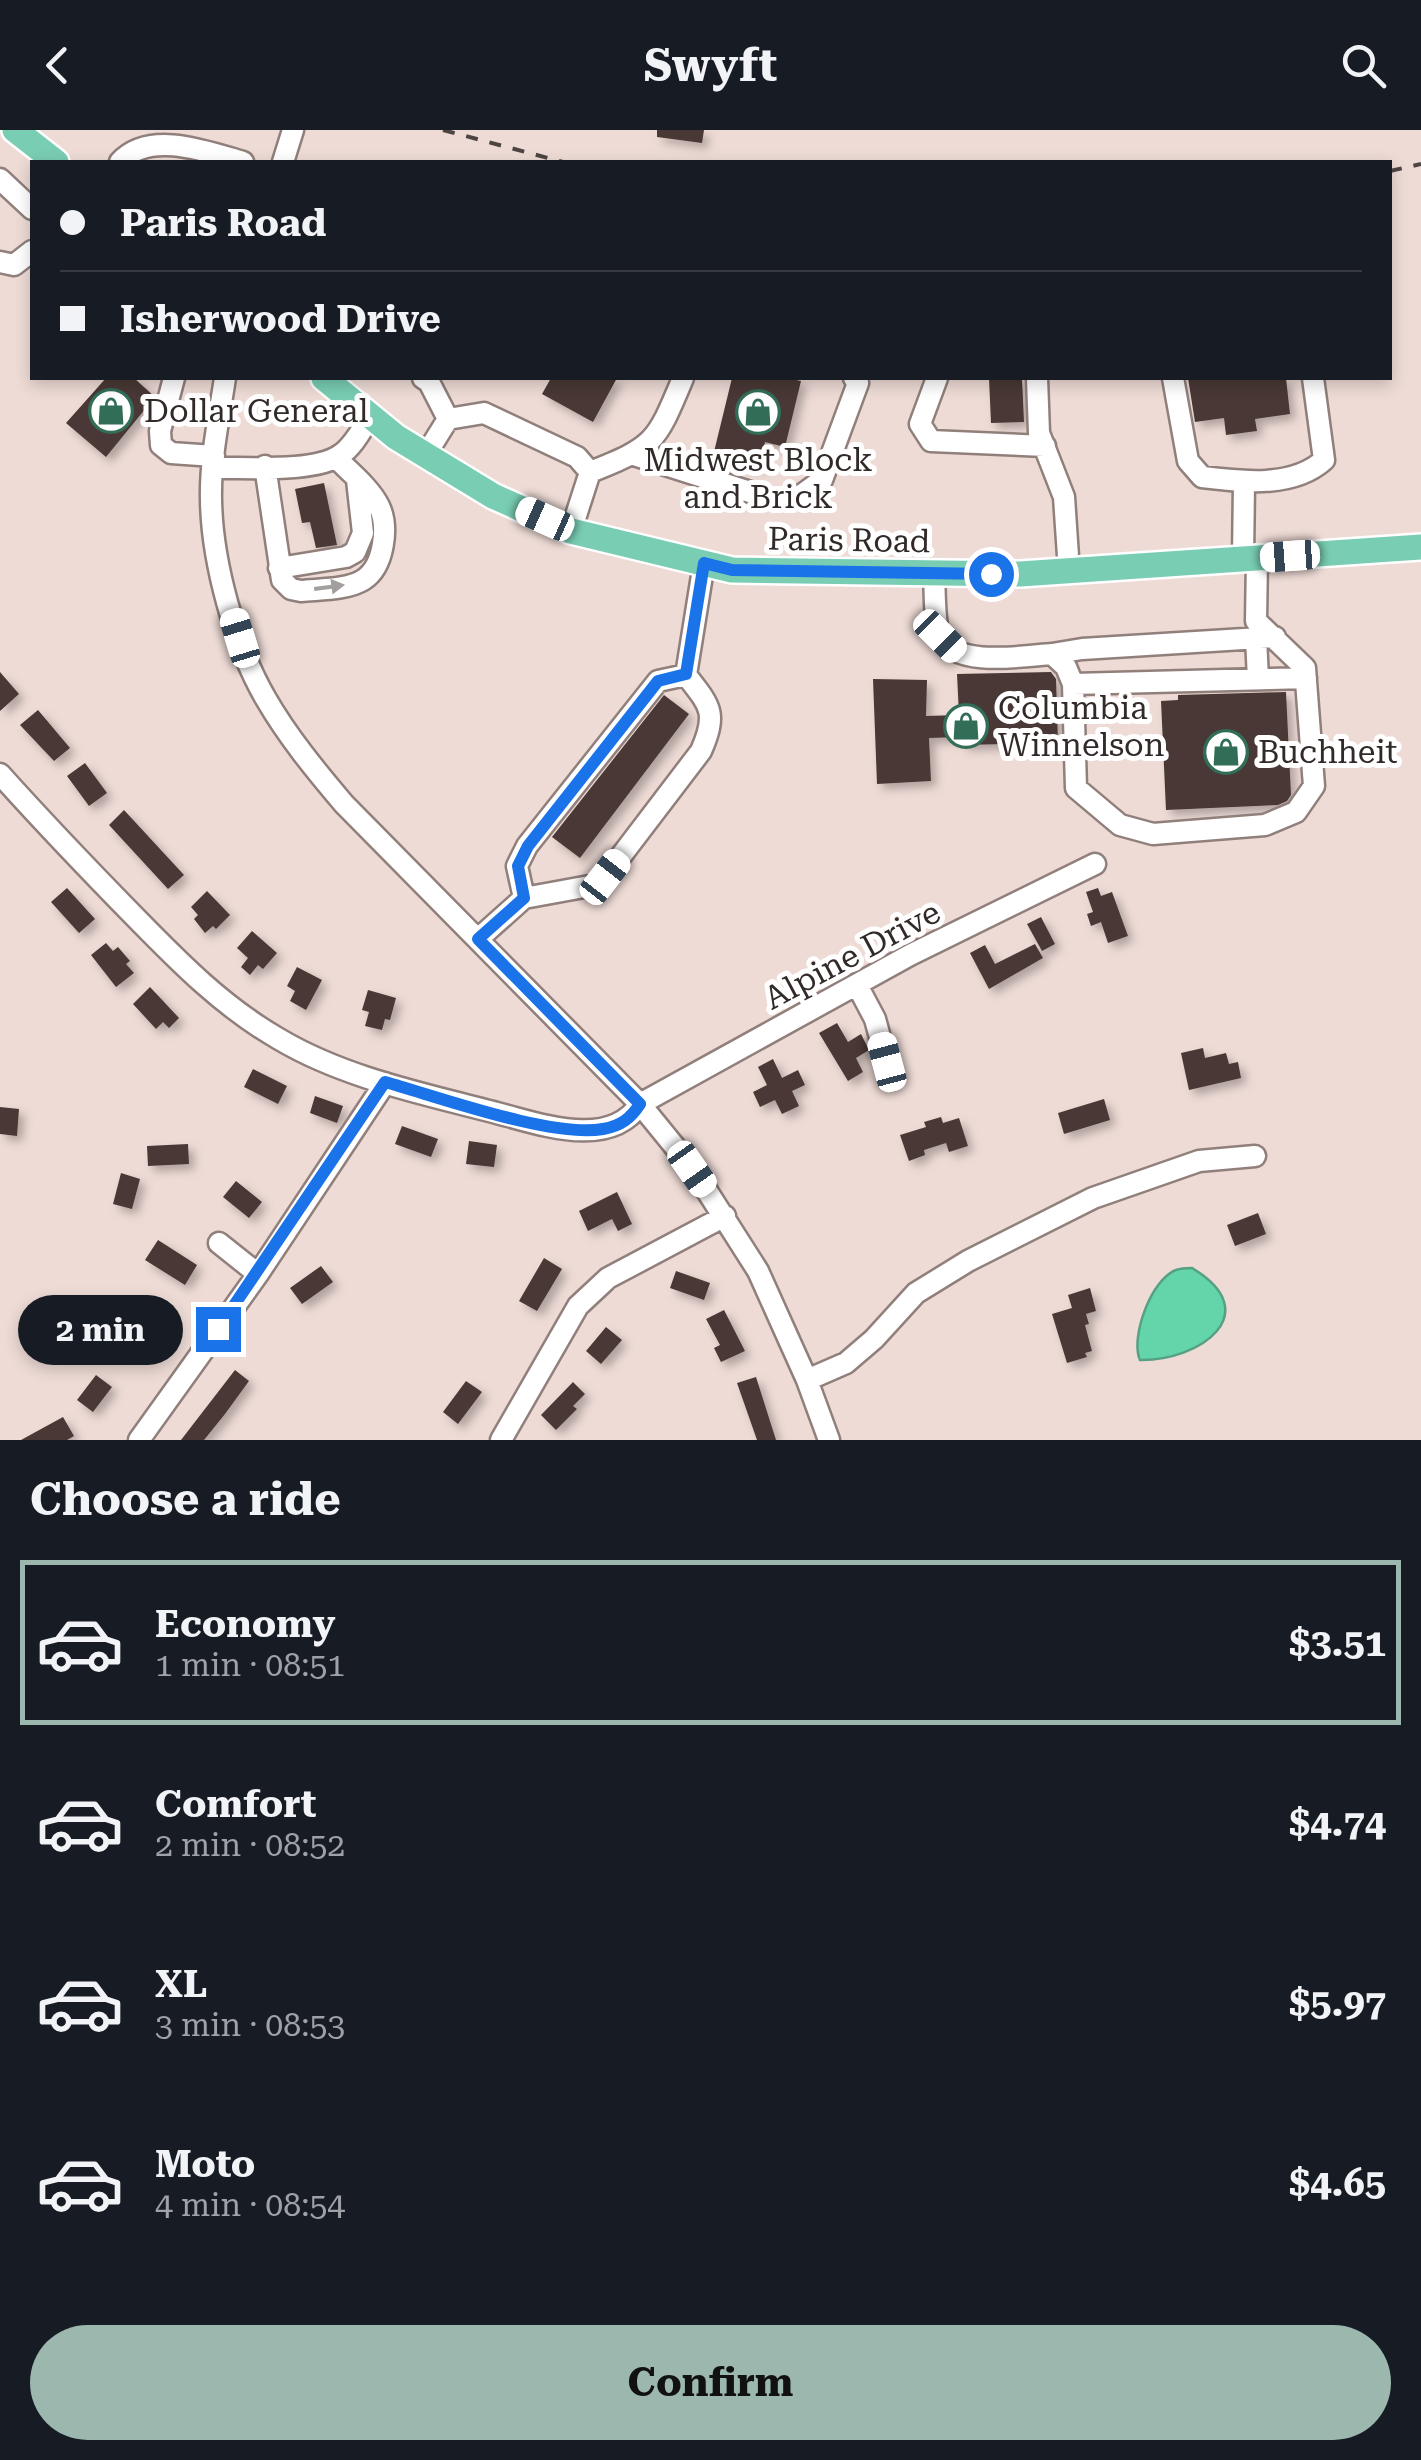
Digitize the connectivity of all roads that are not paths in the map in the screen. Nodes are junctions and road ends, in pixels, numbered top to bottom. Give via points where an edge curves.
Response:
1 (15, 130) edge
2 (293, 130) edge
3 (53, 160) edge
4 (121, 160) edge
5 (235, 160) edge
6 (285, 160) edge
7 (0, 179) edge
8 (30, 207) edge
9 (30, 253) edge
10 (0, 262) edge
11 (173, 380) edge
12 (224, 380) edge
13 (326, 380) edge
14 (426, 380) edge
15 (683, 380) edge
16 (856, 380) edge
17 (936, 380) edge
18 (1038, 380) edge
19 (1174, 380) edge
20 (1313, 380) edge
21 (370, 417) junction
22 (448, 419) junction
23 (1045, 446) junction
24 (634, 454) junction
25 (424, 456) junction
26 (336, 458) junction
27 (213, 462) junction
28 (265, 466) junction
29 (590, 472) junction
30 (1244, 482) junction
31 (571, 530) junction
32 (1421, 547) edge
33 (1250, 559) junction
34 (704, 563) junction
35 (1069, 571) junction
36 (934, 574) junction
37 (1265, 638) junction
38 (1052, 654) junction
39 (686, 674) junction
40 (1306, 678) junction
41 (1258, 679) junction
42 (1072, 684) junction
43 (4, 785) edge
44 (1096, 864) dead end
45 (524, 898) junction
46 (478, 939) junction
47 (857, 984) junction
48 (887, 1062) dead end
49 (385, 1082) junction
50 (640, 1104) junction
51 (1255, 1156) dead end
52 (725, 1216) junction
53 (219, 1243) dead end
54 (258, 1274) junction
55 (807, 1380) junction
56 (139, 1440) edge
57 (501, 1440) edge
58 (829, 1440) edge

1 - 3 main road
2 - 6 street
4 - 5 street via 151,143
7 - 8 street
9 - 10 street via 14,264
11 - 27 street via 162,445
12 - 27 street
13 - 21 main road, Paris Road
14 - 22 street
15 - 24 street via 660,433
16 - 24 street via 822,480 796,499 775,500
17 - 23 street via 920,424 931,441
18 - 23 street
19 - 30 street via 1188,461 1202,477
20 - 30 street via 1324,460 1308,475
21 - 25 main road, Paris Road
21 - 26 street
22 - 25 street
22 - 29 street via 484,413 577,457
23 - 35 street via 1064,497
24 - 29 street
25 - 31 main road, Paris Road
26 - 28 street
28 -> 26 street via 279,568 286,586 296,591 356,583 380,555 378,505
27 - 28 street
27 - 46 street via 210,503 220,572 265,697 344,804
29 - 31 street
30 - 33 street
31 - 34 main road, Paris Road
32 - 33 main road, Paris Road
33 - 35 main road, Paris Road
33 - 37 street via 1256,621
34 - 36 main road, Paris Road via 732,570
34 - 39 street
35 - 36 main road, Paris Road
36 - 38 street via 940,636 954,651 974,658
37 - 38 street
37 - 40 street via 1305,668
37 - 41 street
38 - 42 street
39 - 45 street via 658,681 528,846 518,866
39 - 45 street via 711,714 701,751 605,877 595,885
40 - 41 street
40 - 42 street via 1314,786 1296,812 1265,825 1153,834 1120,825 1076,788
41 - 42 street
43 - 49 street, Alpine Drive via 228,1006 322,1061
44 - 47 street, Alpine Drive
45 - 46 street
46 - 50 street
47 - 48 street
47 - 50 street, Alpine Drive
49 - 50 street, Alpine Drive via 549,1127 604,1129 630,1120
49 - 54 street
50 - 52 street
51 - 55 street via 1199,1162 1093,1198 968,1260 916,1293 846,1363
52 - 55 street
52 - 57 street via 608,1278 578,1306
53 - 54 street
54 - 56 street
55 - 58 street

